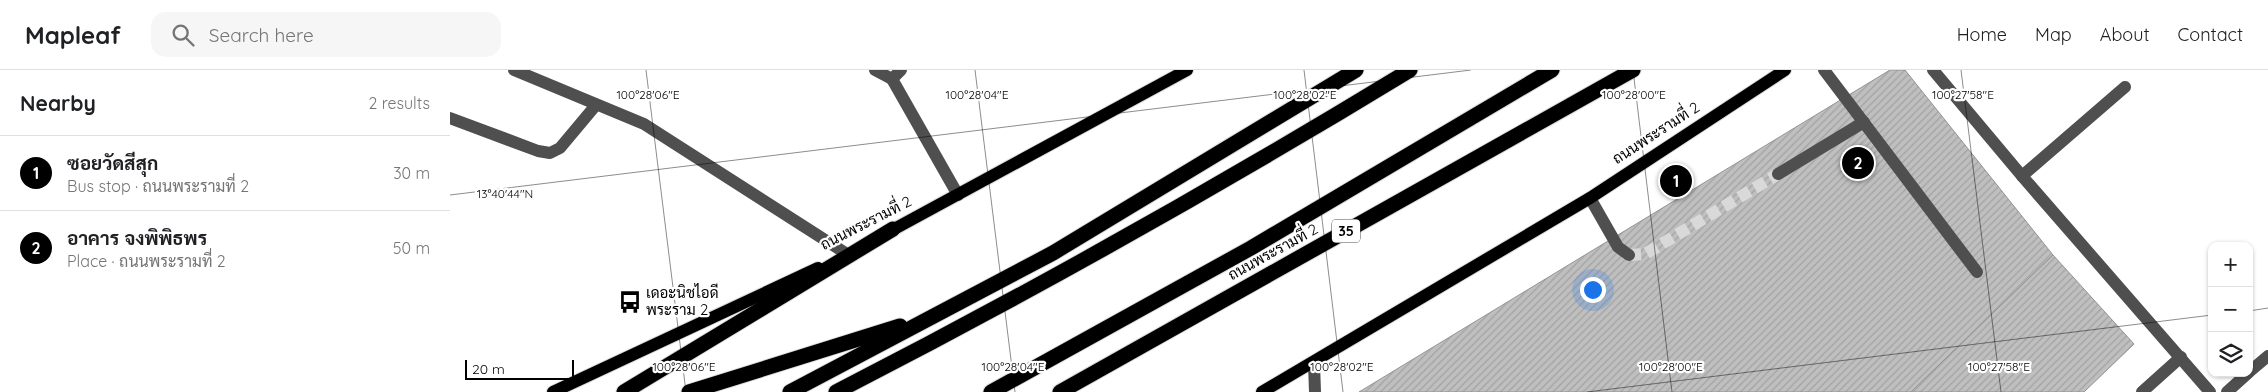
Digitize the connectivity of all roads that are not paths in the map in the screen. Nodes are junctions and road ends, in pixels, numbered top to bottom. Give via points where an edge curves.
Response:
1 (514, 70) edge
2 (875, 70) edge
3 (1187, 70) edge
4 (1356, 70) edge
5 (1410, 70) edge
6 (1552, 70) edge
7 (1633, 70) edge
8 (1785, 70) edge
9 (1824, 70) edge
10 (1933, 70) edge
11 (896, 75) edge
12 (2125, 87) dead end
13 (596, 105) junction
14 (450, 118) edge
15 (1864, 122) junction
16 (1778, 174) tunnel mouth
17 (2022, 176) junction
18 (958, 195) junction
19 (1590, 198) junction
20 (893, 229) junction
21 (847, 254) junction
22 (1629, 255) dead end
23 (1977, 272) dead end
24 (935, 316) junction
25 (2268, 356) edge
26 (2181, 357) junction
27 (1314, 363) junction
28 (2253, 369) edge
29 (2244, 377) edge
30 (553, 392) edge
31 (624, 392) edge
32 (689, 392) edge
33 (790, 392) edge
34 (836, 392) edge
35 (991, 392) edge
36 (1060, 392) edge
37 (1262, 392) edge
38 (1315, 392) edge
39 (2142, 392) edge
40 (2210, 392) edge
41 (2227, 392) edge

1 - 13 street
2 - 11 street
3 - 18 main road, ถนนพระรามที่ 2
4 - 24 highway via 1052,253
5 - 34 highway via 1215,186
6 - 35 highway via 1251,248
7 - 36 highway, ถนนพระรามที่ 2 / 35
8 - 19 main road, ถนนพระรามที่ 2
9 - 15 street
10 - 17 street
11 - 18 street
12 - 17 street
13 - 14 street via 560,148 550,154
13 - 21 street via 644,124
15 - 16 street
15 - 23 street
17 - 26 street
18 - 20 main road, ถนนพระรามที่ 2
19 - 22 street via 1618,247
19 - 27 main road, ถนนพระรามที่ 2
20 - 21 main road, ถนนพระรามที่ 2
20 - 31 highway
21 - 30 main road, ถนนพระรามที่ 2
24 - 32 highway
24 - 33 highway
25 - 28 street
26 - 39 street
26 - 40 street
27 - 37 main road, ถนนพระรามที่ 2
27 - 38 street
29 - 41 street

